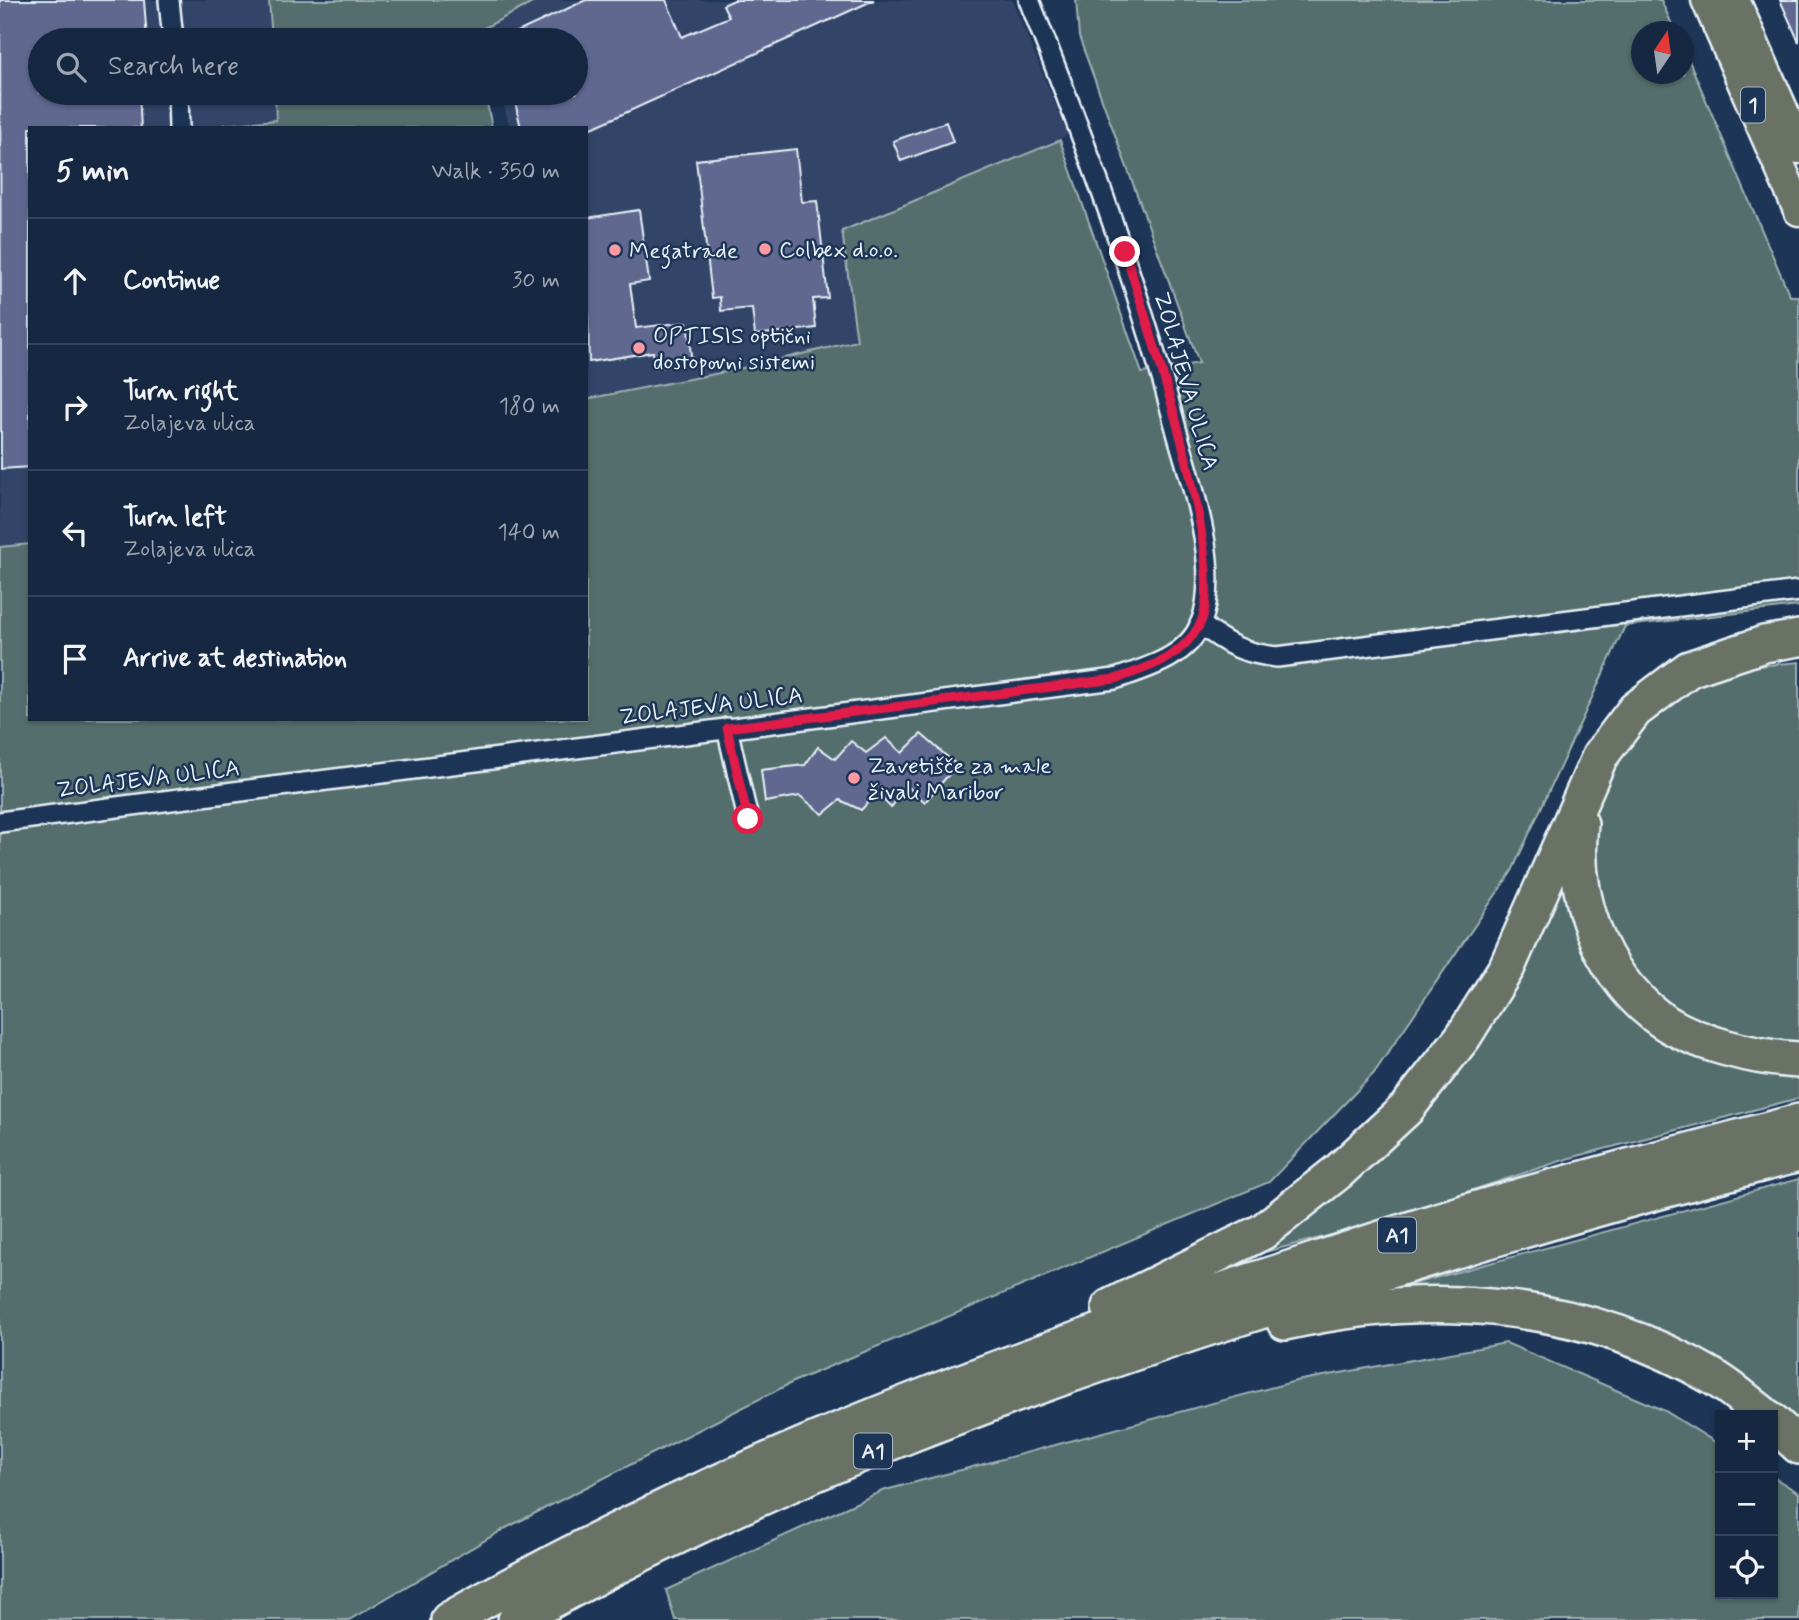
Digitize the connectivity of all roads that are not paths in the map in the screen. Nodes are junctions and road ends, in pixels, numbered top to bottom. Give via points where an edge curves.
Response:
1 (169, 0) edge
2 (1029, 0) edge
3 (1707, 0) edge
4 (1734, 0) edge
5 (172, 28) edge
6 (178, 105) edge
7 (179, 126) edge
8 (1799, 148) edge
9 (1799, 210) edge
10 (1799, 591) edge
11 (1200, 624) junction
12 (1799, 638) edge
13 (727, 728) junction
14 (1586, 791) junction
15 (748, 819) dead end
16 (0, 821) edge
17 (1799, 1060) edge
18 (1799, 1122) edge
19 (1799, 1154) edge
20 (1188, 1332) junction
21 (1002, 1366) junction
22 (1757, 1410) edge
23 (1778, 1427) edge
24 (1799, 1447) edge
25 (449, 1620) edge
26 (516, 1620) edge

1 - 5 street
2 - 11 street, ZOLAJEVA ULICA via 1125,252 1160,367 1198,508 1207,564
3 - 9 main road, 1
4 - 8 main road, 1
6 - 7 street
10 - 11 street via 1277,657 1248,654
11 - 13 street, ZOLAJEVA ULICA via 1165,661 1115,679
12 - 14 highway via 1723,656 1689,669 1661,689 1616,732
13 - 15 street
13 - 16 street, ZOLAJEVA ULICA
14 - 17 highway via 1577,863 1584,907 1616,973 1658,1018 1690,1034 1732,1050
14 - 21 highway via 1507,967 1462,1037 1406,1109 1262,1233 1139,1295 1026,1341
18 - 21 highway, A1 via 1483,1207
19 - 20 highway, A1 via 1485,1240
20 - 22 highway via 1222,1336 1373,1308 1469,1303 1566,1316 1652,1346 1714,1377
20 - 26 highway, A1 via 835,1466 688,1531
21 - 25 highway, A1 via 803,1444 673,1504
23 - 24 highway

